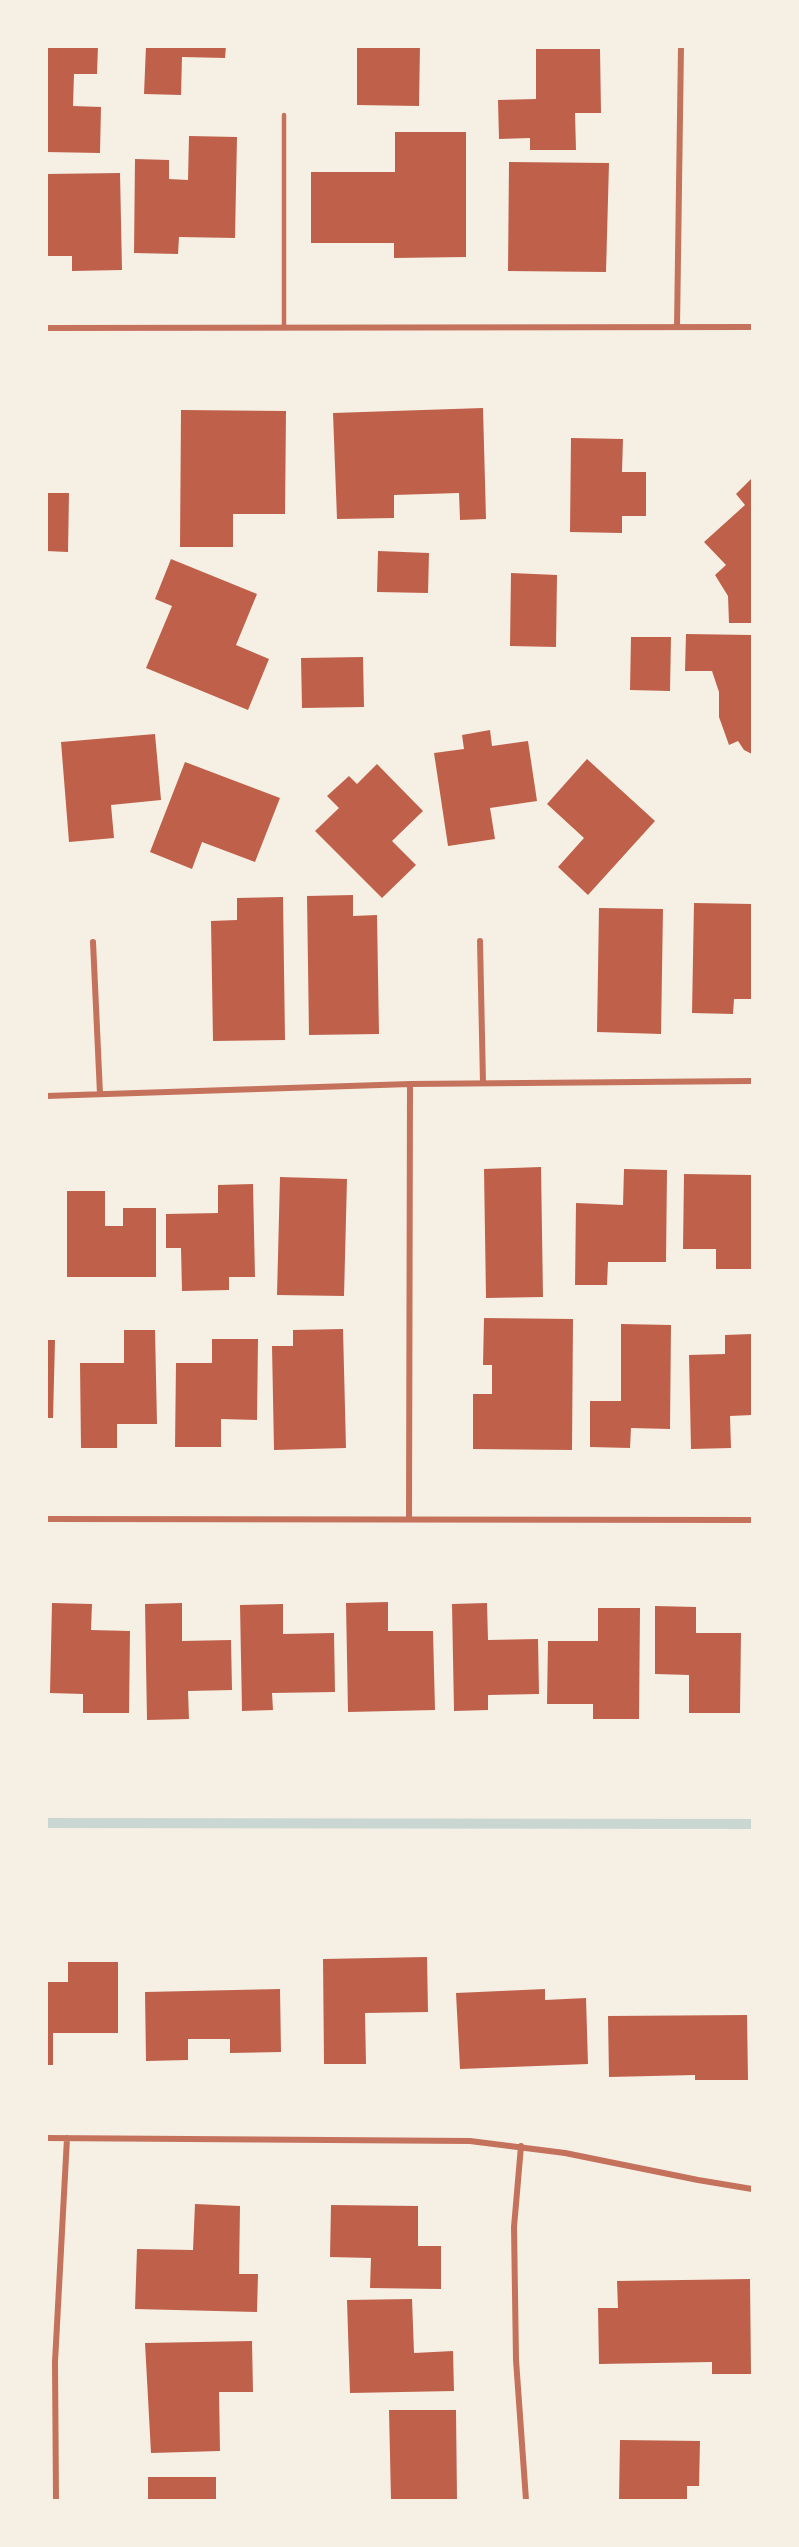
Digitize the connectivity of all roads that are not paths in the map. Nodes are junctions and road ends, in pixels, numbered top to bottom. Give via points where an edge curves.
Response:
1 (681, 46) edge
2 (284, 114) dead end
3 (677, 327) junction
4 (753, 327) edge
5 (46, 328) edge
6 (284, 328) junction
7 (480, 941) dead end
8 (93, 942) dead end
9 (753, 1081) edge
10 (483, 1083) junction
11 (410, 1084) junction
12 (100, 1094) junction
13 (46, 1096) edge
14 (409, 1518) junction
15 (46, 1519) edge
16 (753, 1520) edge
17 (46, 2138) edge
18 (66, 2138) junction
19 (521, 2146) junction
20 (753, 2189) edge
21 (56, 2500) edge
22 (526, 2500) edge

1 - 3 street
2 - 6 lane
3 - 4 street
3 - 6 street
5 - 6 street
7 - 10 street
8 - 12 street
9 - 10 street
10 - 11 street
11 - 12 street
11 - 14 street
12 - 13 street
14 - 15 street
14 - 16 street
17 - 18 street
18 - 19 street via 430,2140
18 - 21 street via 55,2362
19 - 20 street
19 - 22 street via 514,2227 516,2360

